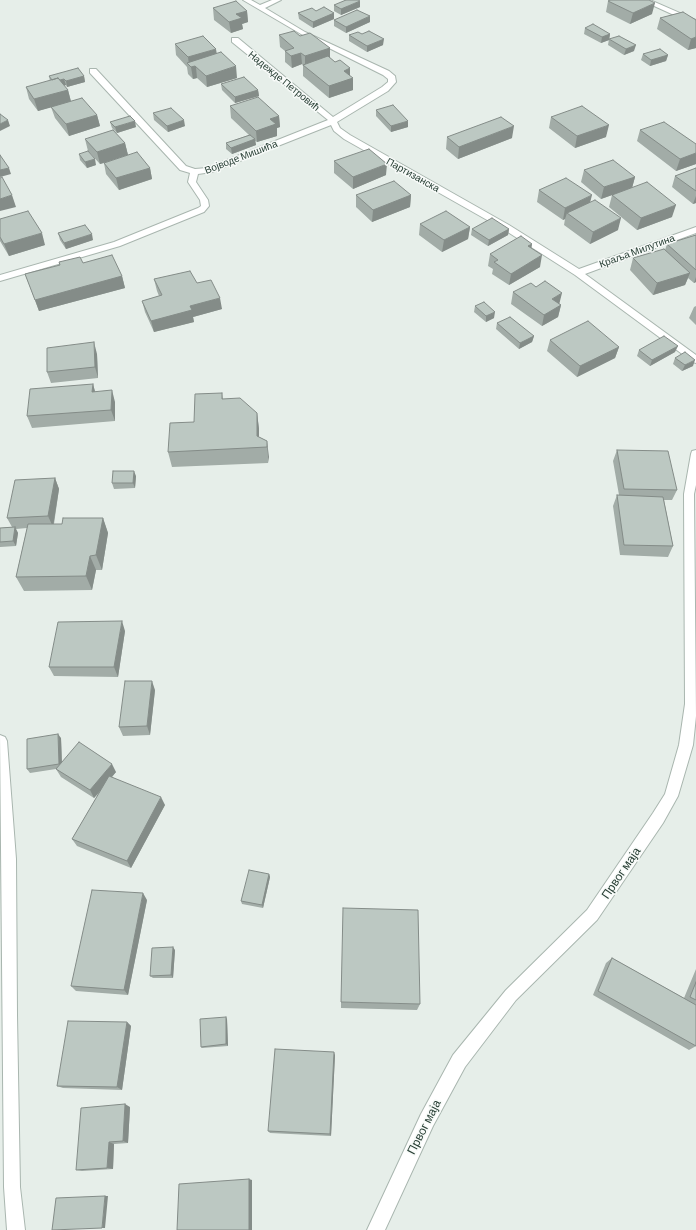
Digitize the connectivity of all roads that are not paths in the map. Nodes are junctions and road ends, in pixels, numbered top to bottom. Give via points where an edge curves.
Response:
1 (246, 0) edge
2 (278, 0) edge
3 (644, 0) edge
4 (259, 8) junction
5 (696, 23) edge
6 (235, 40) dead end
7 (93, 71) dead end
8 (333, 121) junction
9 (194, 172) junction
10 (696, 230) edge
11 (578, 273) junction
12 (0, 278) edge
13 (696, 360) edge
14 (696, 454) edge
15 (0, 741) edge
16 (16, 1230) edge
17 (376, 1230) edge

1 - 4 street
2 - 4 street
3 - 5 street
4 - 8 street via 392,78 392,82 385,89
6 - 8 street, Надежде Петровић
7 - 9 street, Војводе Мишића via 183,168
8 - 9 street, Војводе Мишића via 209,170
8 - 11 street, Партизанска via 337,129 347,137 506,227
9 - 12 street via 192,182 204,200 205,206 201,210 117,244
10 - 11 street, Краља Милутина
11 - 13 street, Партизанска
14 - 17 street, Првог маја via 689,494 691,704 686,745 671,796 592,915 511,995 459,1061 427,1120
15 - 16 street via 9,859 12,1187

